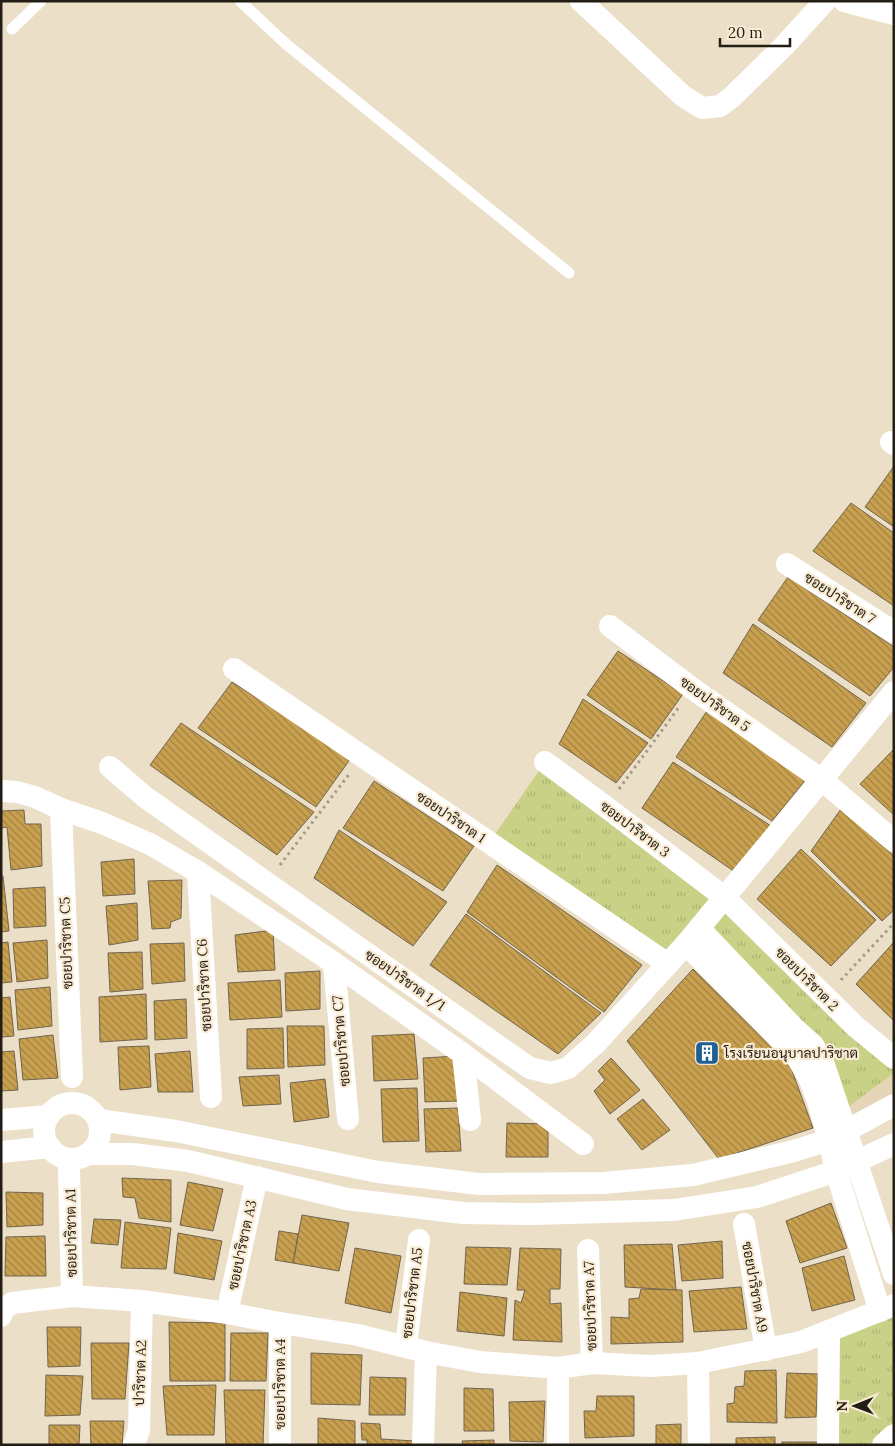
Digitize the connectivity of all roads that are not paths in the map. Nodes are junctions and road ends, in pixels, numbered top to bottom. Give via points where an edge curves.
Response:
1 (41, 1) edge
2 (240, 1) edge
3 (581, 1) edge
4 (825, 1) edge
5 (844, 1) edge
6 (894, 14) edge
7 (12, 29) dead end
8 (569, 272) dead end
9 (787, 564) dead end
10 (610, 626) dead end
11 (894, 632) edge
12 (234, 669) dead end
13 (894, 692) edge
14 (545, 762) dead end
15 (110, 767) dead end
16 (822, 780) junction
17 (1, 791) edge
18 (61, 810) junction
19 (894, 841) edge
20 (198, 872) junction
21 (724, 897) junction
22 (692, 936) junction
23 (334, 963) junction
24 (668, 964) junction
25 (463, 1054) junction
26 (894, 1058) edge
27 (72, 1078) dead end
28 (211, 1097) dead end
29 (894, 1105) edge
30 (48, 1116) junction
31 (348, 1119) dead end
32 (1, 1120) edge
33 (98, 1120) junction
34 (470, 1120) dead end
35 (838, 1136) junction
36 (583, 1144) dead end
37 (894, 1144) edge
38 (50, 1147) junction
39 (1, 1152) edge
40 (89, 1154) junction
41 (846, 1167) junction
42 (70, 1170) dead end
43 (257, 1177) junction
44 (744, 1224) dead end
45 (419, 1240) dead end
46 (588, 1250) dead end
47 (894, 1274) edge
48 (72, 1296) junction
49 (142, 1301) junction
50 (887, 1308) edge
51 (7, 1310) edge
52 (228, 1312) junction
53 (280, 1323) junction
54 (829, 1331) junction
55 (416, 1349) junction
56 (766, 1350) junction
57 (592, 1363) junction
58 (698, 1363) junction
59 (558, 1368) junction
60 (894, 1435) edge
61 (134, 1445) edge
62 (280, 1445) edge
63 (423, 1445) edge
64 (558, 1445) edge
65 (698, 1445) edge
66 (828, 1445) edge
67 (883, 1445) edge

1 - 7 lane
2 - 8 lane via 286,44
3 - 4 street via 683,96 702,108 720,106 732,97
5 - 6 street
9 - 11 street, ซอยปาริชาต 7
10 - 16 street, ซอยปาริชาต 5
12 - 24 street, ซอยปาริชาต 1
13 - 16 street, ซอยปาริชาต 1/1
14 - 21 street, ซอยปาริชาต 3
15 - 24 street, ซอยปาริชาต 1/1 via 145,797 530,1068 550,1073 568,1068 596,1043
16 - 19 street, ซอยปาริชาต 5
16 - 21 street, ซอยปาริชาต 1/1
17 - 18 street via 35,797
18 - 20 street via 150,844
18 - 27 street, ซอยปาริชาต C5
20 - 23 street
20 - 28 street, ซอยปาริชาต C6
21 - 22 street, ซอยปาริชาต 1/1
21 - 26 street, ซอยปาริชาต 2 via 856,1027
22 - 24 street, ซอยปาริชาต 1/1
22 - 35 street via 796,1056
23 - 25 street
23 - 31 street, ซอยปาริชาต C7
25 - 34 street
25 - 36 street
29 - 35 street
30 - 32 street
30 - 33 street via 55,1108 75,1102 85,1105
30 - 38 street via 44,1126
33 - 35 street via 176,1131 378,1172 480,1184 603,1183 693,1175 794,1151
33 - 40 street via 101,1132
35 - 41 street
37 - 41 street
38 - 39 street
38 - 40 street via 68,1159
40 - 43 street via 133,1154 188,1161
41 - 43 street via 757,1197 674,1210 534,1214 463,1213 357,1200
41 - 47 street
41 - 50 street
42 - 48 street, ซอยปาริชาต A1
43 - 52 street, ซอยปาริชาต A3
44 - 56 street, ซอยปาริชาต A9
45 - 55 street, ซอยปาริชาต A5
46 - 57 street, ซอยปาริชาต A7
48 - 49 street
48 - 51 street
49 - 52 street
49 - 61 street, ปาริชาต A2 via 139,1430
50 - 54 street
52 - 53 street
53 - 55 street via 358,1335
53 - 62 street, ซอยปาริชาต A4
54 - 56 street
54 - 66 street
55 - 59 street via 480,1362
55 - 63 street, ซอยปาริชาต A5
56 - 58 street
57 - 58 street via 650,1366
57 - 59 street
58 - 65 street
59 - 64 street
60 - 67 street

